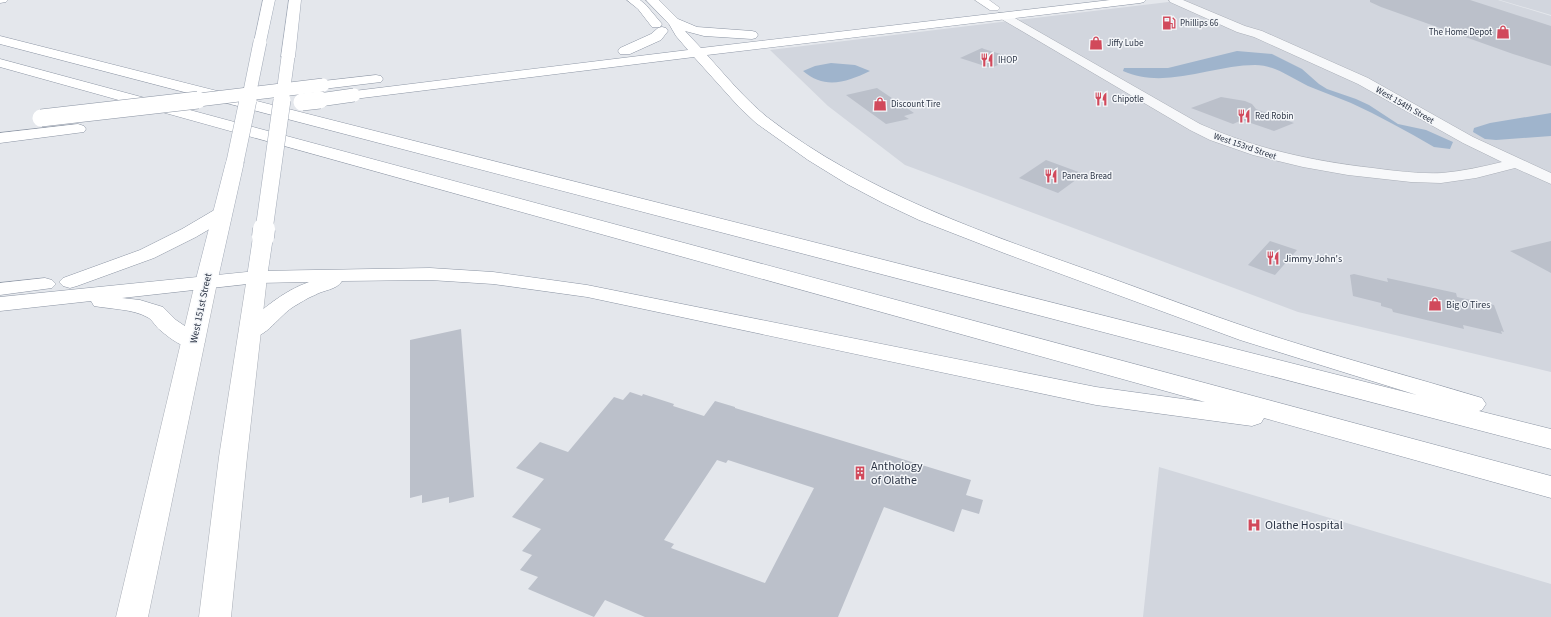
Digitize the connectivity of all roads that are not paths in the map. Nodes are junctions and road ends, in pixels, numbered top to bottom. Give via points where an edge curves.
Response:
1 (269, 0) edge
2 (295, 0) edge
3 (633, 0) edge
4 (652, 0) edge
5 (981, 0) edge
6 (1068, 0) edge
7 (1140, 0) edge
8 (1174, 0) edge
9 (1192, 0) edge
10 (998, 12) junction
11 (674, 22) junction
12 (662, 31) junction
13 (1258, 34) junction
14 (752, 35) junction
15 (0, 40) edge
16 (674, 44) junction
17 (693, 47) junction
18 (625, 51) junction
19 (0, 62) edge
20 (34, 119) dead end
21 (149, 120) dead end
22 (86, 128) dead end
23 (0, 138) edge
24 (1516, 164) junction
25 (1551, 179) edge
26 (223, 213) junction
27 (207, 275) junction
28 (348, 275) junction
29 (257, 277) junction
30 (0, 289) edge
31 (74, 289) junction
32 (0, 304) edge
33 (250, 332) junction
34 (193, 342) junction
35 (1551, 429) edge
36 (1340, 430) junction
37 (1551, 439) edge
38 (1551, 487) edge
39 (132, 617) edge
40 (215, 617) edge

1 - 26 main road, West 151st Street, bridge
2 - 29 main road, bridge
3 - 12 main road
4 - 11 main road
5 - 10 main road
6 - 10 main road
7 - 10 main road
8 - 13 street, West 154th Street
9 - 13 street, West 154th Street via 1254,28
10 - 14 main road
10 - 17 main road
10 - 24 street, West 153rd Street via 1195,127 1276,157 1341,170 1420,178 1463,176
11 - 14 main road via 704,32
11 - 17 main road
12 - 16 main road
12 - 18 main road via 656,37
13 - 24 street, West 154th Street via 1363,81
14 - 17 main road
15 - 37 main road
16 - 17 main road
16 - 18 main road
17 - 21 main road, bridge via 354,95
17 - 35 main road via 744,104 768,124 853,180 926,216 1248,335
18 - 20 main road, bridge
19 - 36 main road
22 - 23 main road
24 - 25 street, West 154th Street
26 - 27 main road, West 151st Street
26 - 31 main road via 189,233
27 - 29 main road
27 - 31 main road
27 - 34 main road, West 151st Street
28 - 29 main road
28 - 33 main road via 298,294
28 - 36 main road via 430,274 542,284 1096,396
29 - 33 main road
30 - 31 main road
31 - 32 main road
31 - 34 main road via 155,312
33 - 40 main road
34 - 39 main road, West 151st Street
36 - 38 main road

